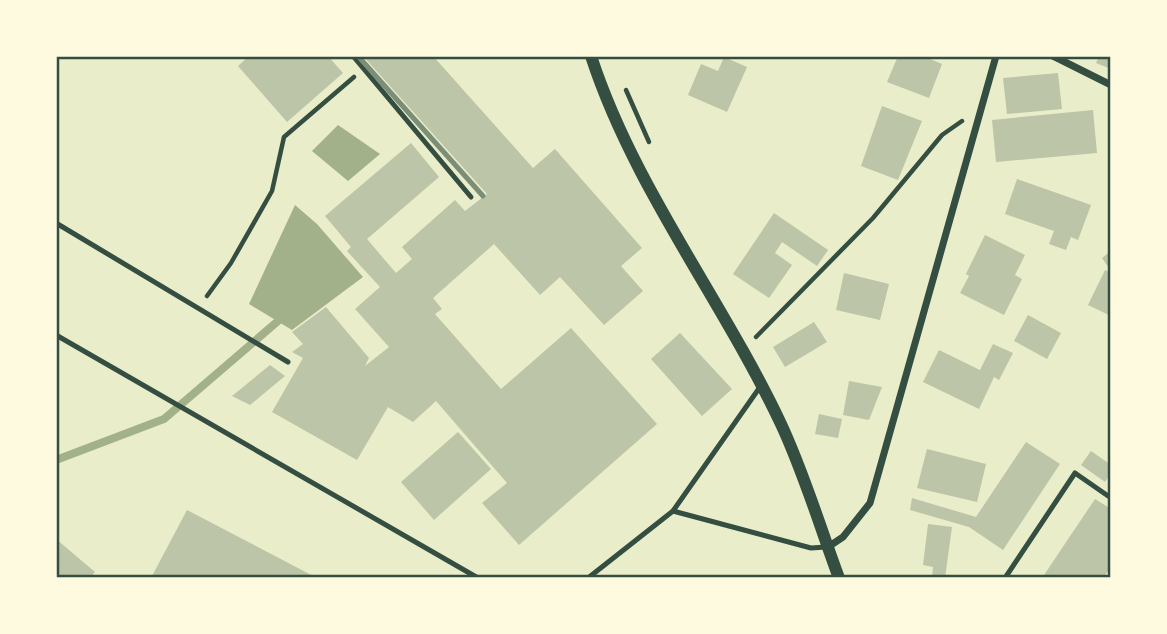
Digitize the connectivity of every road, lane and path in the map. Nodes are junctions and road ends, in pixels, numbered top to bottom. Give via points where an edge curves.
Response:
1 (353, 56) edge
2 (591, 56) edge
3 (996, 56) edge
4 (1053, 56) edge
5 (363, 69) junction
6 (621, 80) dead end
7 (1111, 85) edge
8 (983, 106) junction
9 (652, 148) dead end
10 (471, 197) dead end
11 (56, 223) edge
12 (197, 308) junction
13 (56, 335) edge
14 (755, 338) dead end
15 (288, 362) dead end
16 (761, 386) junction
17 (1111, 498) edge
18 (673, 511) junction
19 (828, 547) junction
20 (478, 578) edge
21 (588, 578) edge
22 (839, 578) edge
23 (1005, 578) edge

1 - 5 lane
2 - 16 street via 604,95 643,175
3 - 8 street
4 - 7 street
5 - 10 lane
5 - 12 path via 284,137 272,191 231,263
6 - 9 path
8 - 14 path via 942,135 873,218
8 - 19 street via 870,503 843,537
11 - 12 lane
12 - 15 lane
13 - 20 lane
16 - 18 lane
16 - 19 street via 786,435
17 - 23 lane via 1075,473
18 - 19 lane via 811,548
18 - 21 lane
19 - 22 street

